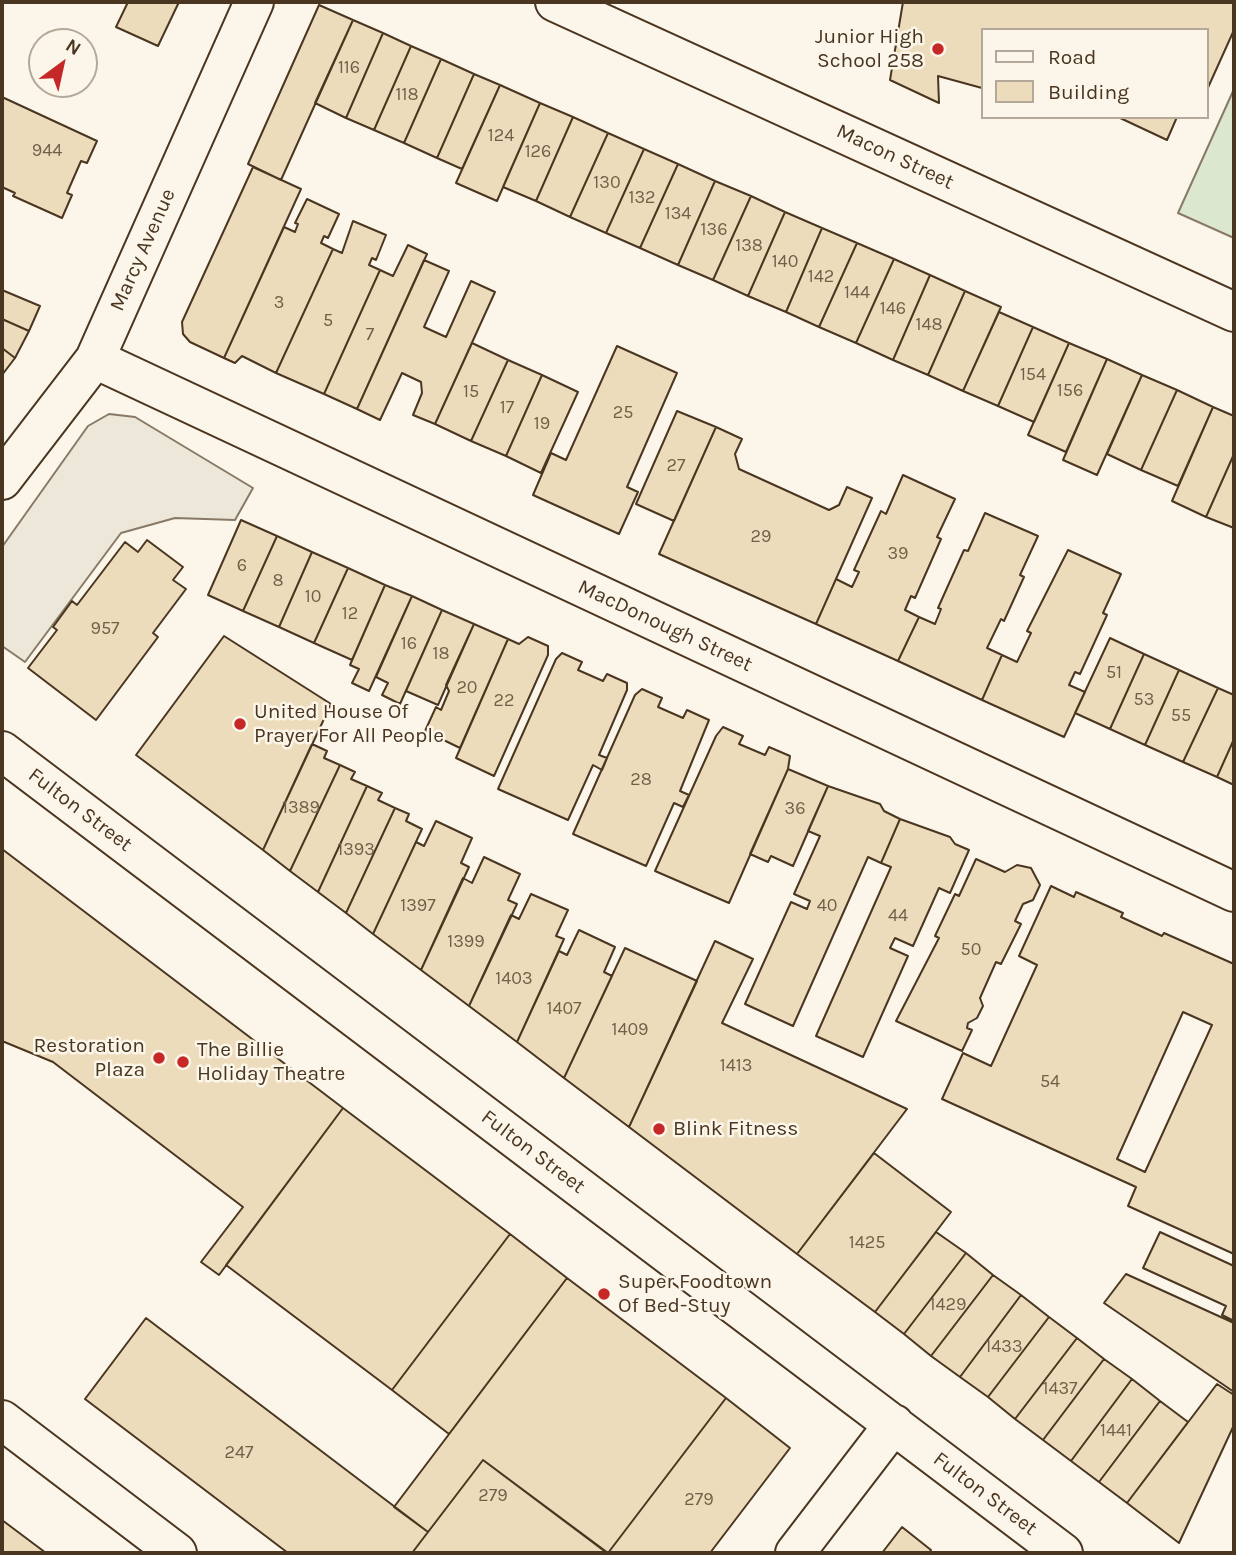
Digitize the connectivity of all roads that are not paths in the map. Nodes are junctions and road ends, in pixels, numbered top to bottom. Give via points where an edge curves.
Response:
1 (254, 2) edge
2 (555, 2) edge
3 (1234, 312) edge
4 (95, 359) junction
5 (2, 480) edge
6 (2, 751) edge
7 (1234, 892) edge
8 (2, 1420) edge
9 (894, 1424) junction
10 (177, 1553) edge
11 (795, 1553) edge
12 (1063, 1553) edge

1 - 4 street, Marcy Avenue
2 - 3 street, Macon Street
4 - 5 street, Marcy Avenue
4 - 7 street, MacDonough Street
6 - 9 street, Fulton Street
8 - 10 street
9 - 11 street
9 - 12 street, Fulton Street

